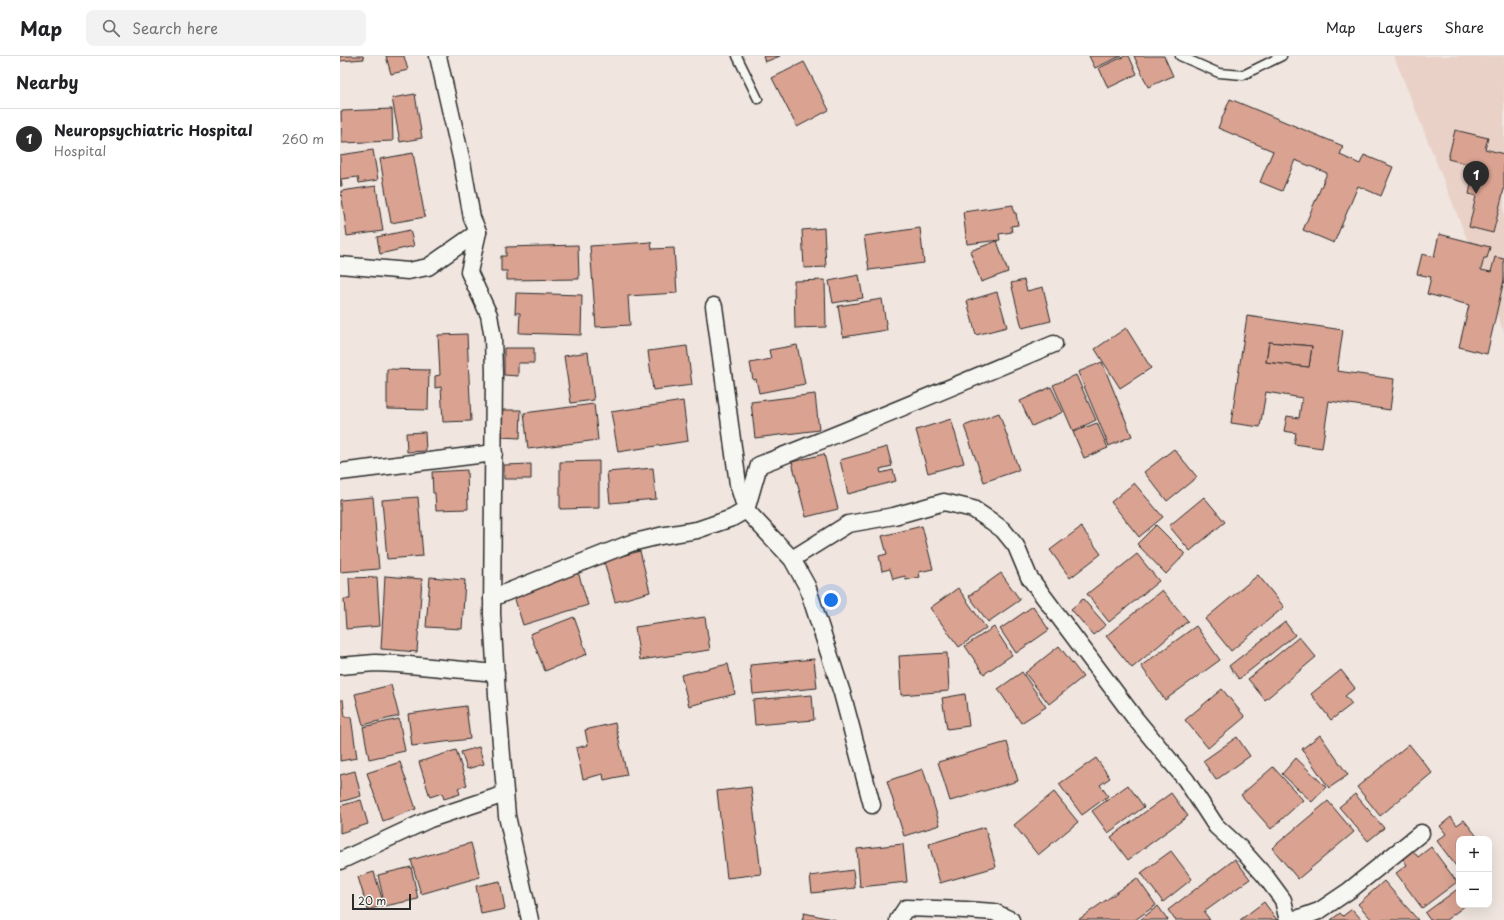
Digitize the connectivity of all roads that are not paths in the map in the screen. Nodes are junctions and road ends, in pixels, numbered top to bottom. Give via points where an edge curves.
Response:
1 (438, 56) edge
2 (737, 56) edge
3 (1180, 56) edge
4 (1282, 56) edge
5 (758, 99) dead end
6 (478, 232) junction
7 (340, 266) edge
8 (714, 306) dead end
9 (1054, 344) dead end
10 (494, 452) junction
11 (340, 472) edge
12 (746, 510) junction
13 (792, 559) junction
14 (492, 598) junction
15 (340, 666) edge
16 (496, 673) junction
17 (505, 794) junction
18 (872, 805) dead end
19 (1421, 833) dead end
20 (340, 861) edge
21 (530, 920) edge
22 (898, 920) edge
23 (1011, 920) edge

1 - 6 street via 472,218
2 - 5 lane
3 - 4 lane via 1220,73 1243,75
6 - 7 street via 428,267 408,271
6 - 10 street via 469,272 489,315 493,338
8 - 12 street via 738,484
9 - 12 street via 759,465
10 - 11 street
10 - 14 street
12 - 13 street
12 - 14 street via 732,518 697,530 631,543
13 - 18 street via 808,586 842,694
13 - 19 street via 848,524 894,516 944,502 973,509 992,521 1004,530 1016,546 1029,578 1134,717 1186,780 1216,826 1266,877 1283,900 1287,917 1297,919 1319,911
14 - 16 street
15 - 16 street via 368,663
16 - 17 street
17 - 20 street via 430,819
17 - 21 street via 507,816
22 - 23 street via 906,908 994,912

